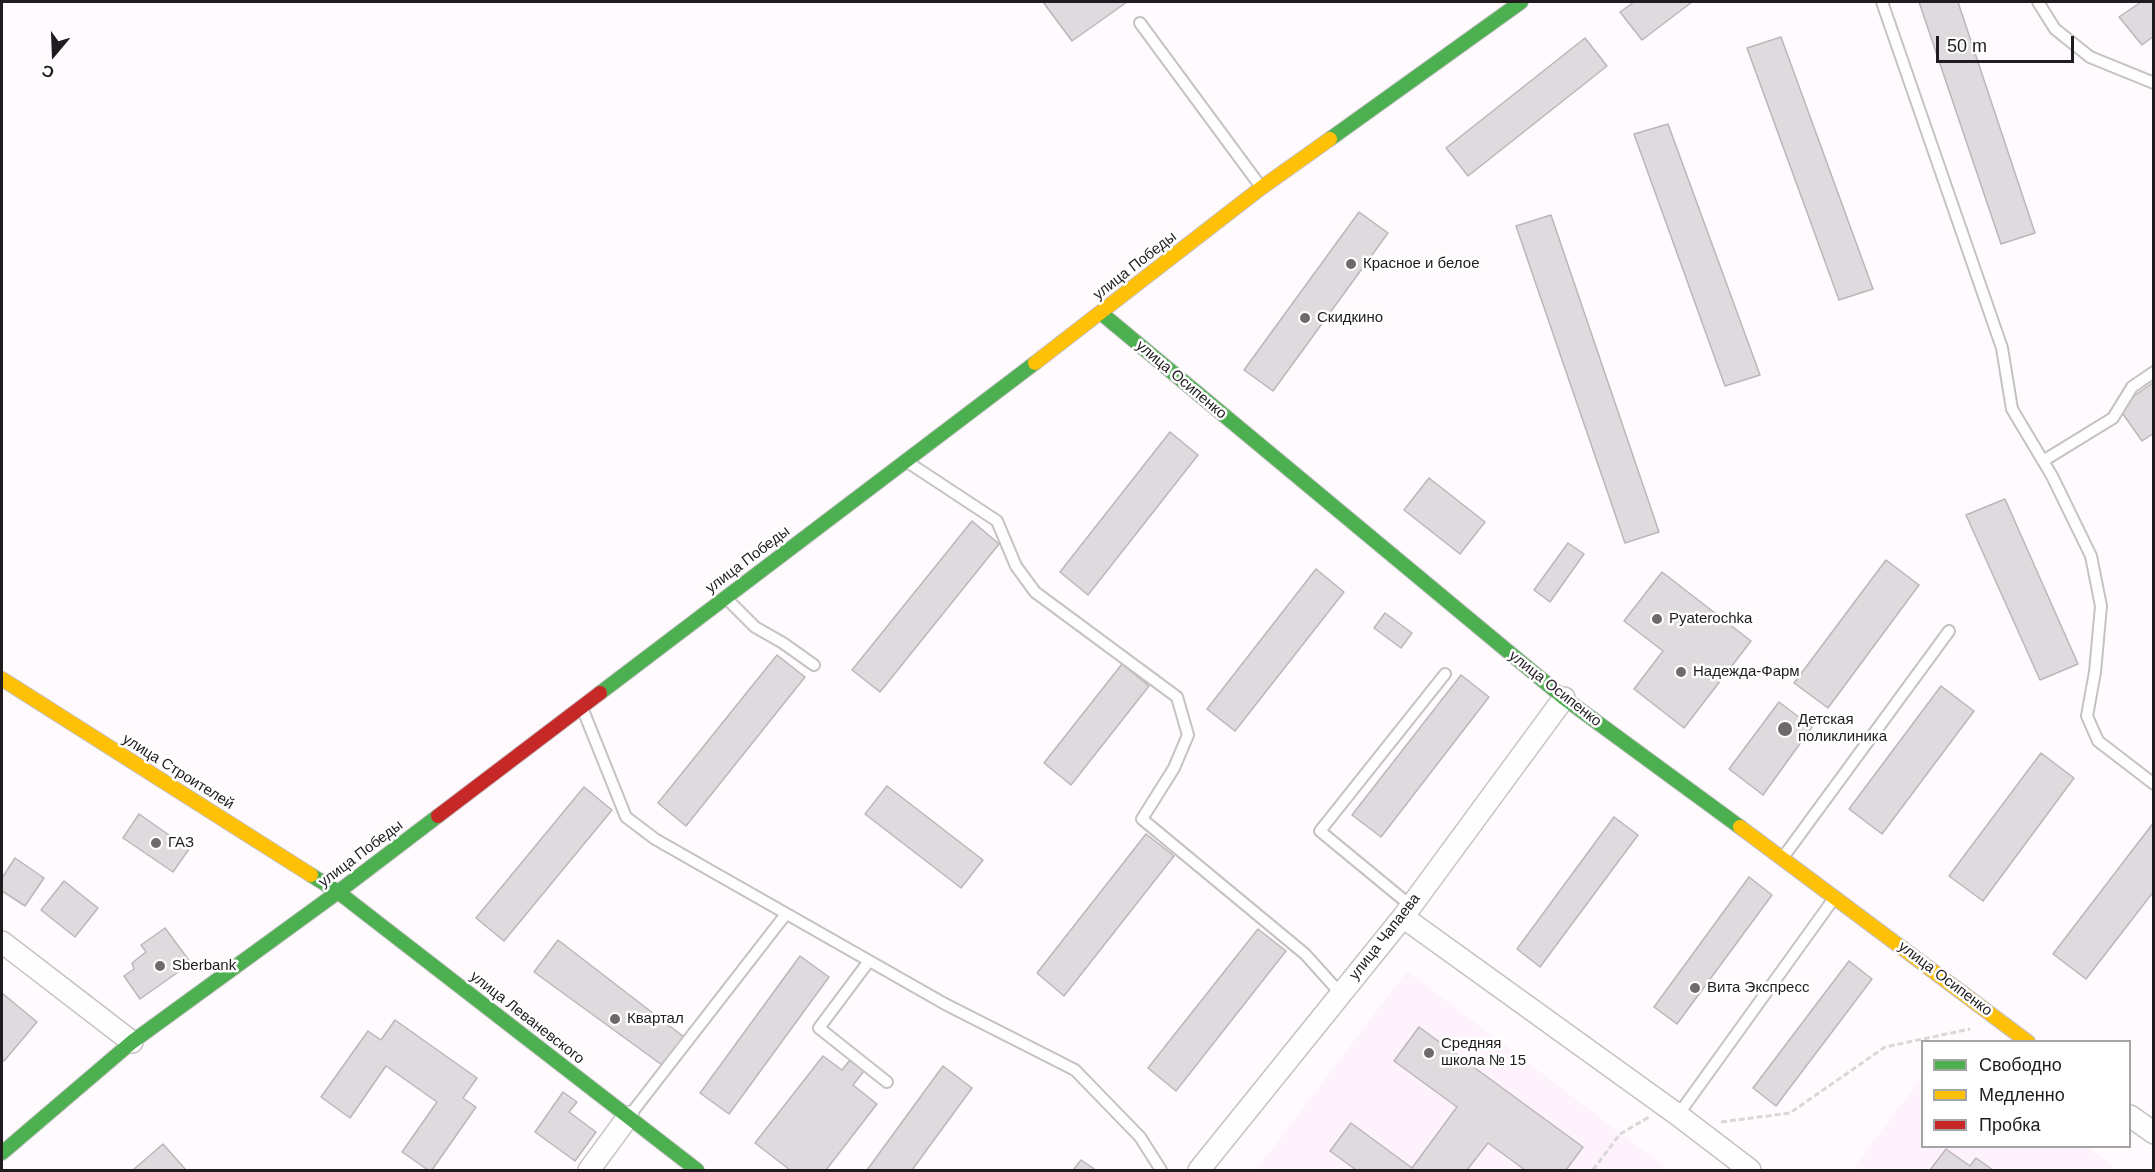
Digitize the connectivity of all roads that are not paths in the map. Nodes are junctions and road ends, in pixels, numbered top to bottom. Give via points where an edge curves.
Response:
1 (1521, 2) edge
2 (1882, 2) edge
3 (2038, 2) edge
4 (1140, 23) dead end
5 (2154, 83) edge
6 (1261, 188) junction
7 (1101, 313) junction
8 (2154, 372) edge
9 (2043, 461) junction
10 (906, 462) junction
11 (726, 598) junction
12 (1949, 631) dead end
13 (814, 665) dead end
14 (1445, 674) dead end
15 (2, 679) edge
16 (1564, 698) junction
17 (581, 707) junction
18 (2154, 784) edge
19 (1783, 858) junction
20 (338, 892) junction
21 (1835, 896) junction
22 (1407, 911) junction
23 (786, 914) junction
24 (2, 942) edge
25 (869, 961) junction
26 (1341, 994) junction
27 (2027, 1040) edge
28 (132, 1042) junction
29 (887, 1082) dead end
30 (628, 1117) junction
31 (2131, 1117) edge
32 (1685, 1121) junction
33 (2154, 1133) edge
34 (2, 1153) edge
35 (589, 1170) edge
36 (697, 1170) edge
37 (1161, 1170) edge
38 (1199, 1170) edge
39 (1749, 1170) edge

1 - 6 street, улица Победы
2 - 9 lane via 2002,348 2013,409
3 - 5 lane via 2055,29 2090,57
4 - 6 lane
6 - 7 street, улица Победы
7 - 10 street, улица Победы
7 - 16 street, улица Осипенко
8 - 9 lane via 2132,387 2113,418
9 - 18 lane via 2091,556 2101,606 2087,716 2098,741
10 - 11 street, улица Победы
10 - 26 lane via 997,521 1016,566 1035,592 1177,697 1188,735 1174,768 1142,819 1305,954
11 - 13 lane via 755,627
11 - 17 street, улица Победы
12 - 19 lane
14 - 22 lane via 1320,831
15 - 20 street, улица Строителей
16 - 19 street, улица Осипенко
16 - 22 street, улица Чапаева
17 - 20 street, улица Победы
17 - 23 lane via 626,817 655,839
19 - 21 street, улица Осипенко
20 - 28 street, улица Победы
20 - 30 street, улица Леваневского
21 - 27 street, улица Осипенко
21 - 32 lane
22 - 26 street, улица Чапаева
22 - 32 street
23 - 25 lane
23 - 30 lane
24 - 28 street
25 - 29 lane via 819,1028
25 - 37 lane via 1075,1070 1140,1137
26 - 38 street, улица Чапаева
28 - 34 street, улица Победы
30 - 35 street
30 - 36 street, улица Леваневского
31 - 33 street
32 - 39 street

